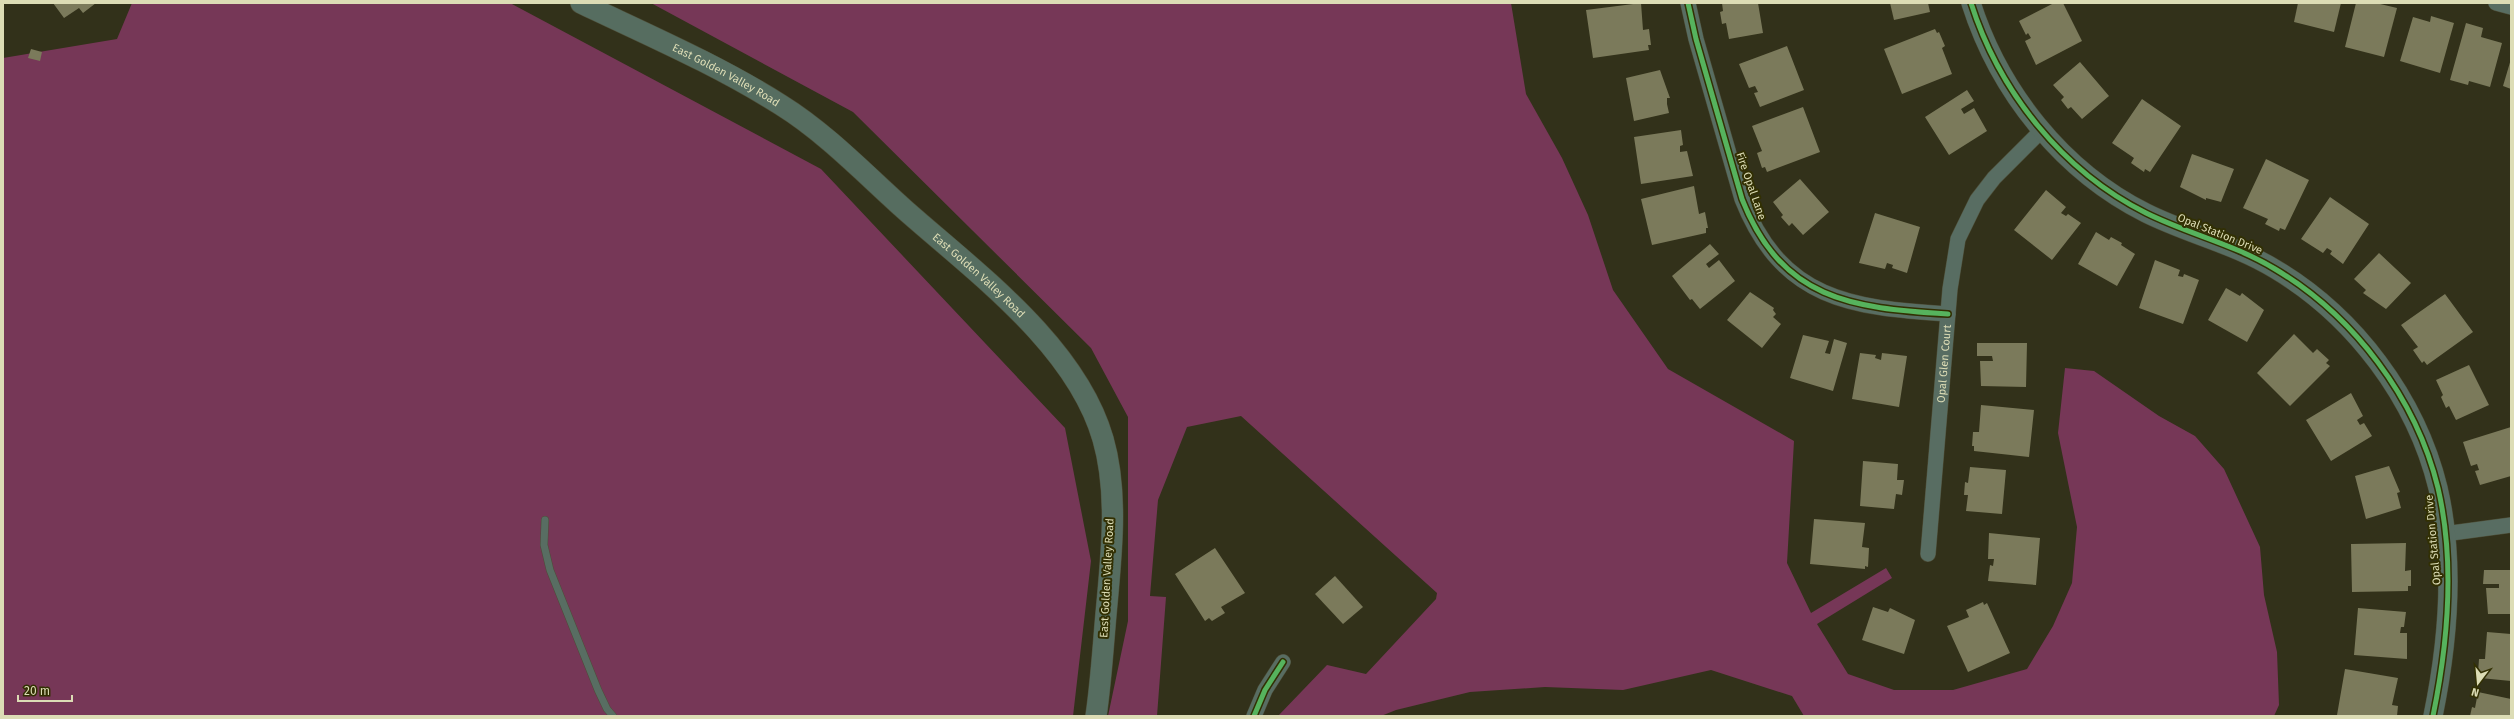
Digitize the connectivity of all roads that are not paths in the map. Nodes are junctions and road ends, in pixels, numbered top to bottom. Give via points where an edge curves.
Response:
1 (581, 3) edge
2 (1688, 3) edge
3 (1971, 3) edge
4 (2496, 3) edge
5 (2511, 7) edge
6 (2042, 130) junction
7 (1948, 314) junction
8 (545, 520) dead end
9 (2511, 525) edge
10 (2444, 534) junction
11 (1928, 554) dead end
12 (1283, 662) dead end
13 (613, 716) edge
14 (1096, 716) edge
15 (1254, 716) edge
16 (2434, 716) edge

1 - 14 main road, East Golden Valley Road via 724,72 784,106 841,152 979,276 1039,332 1059,355 1087,397 1104,441 1109,471 1111,543
2 - 7 street, Fire Opal Lane via 1742,199 1752,224 1767,247 1788,270 1813,288 1843,300 1877,309
3 - 6 street, Opal Station Drive via 1992,56 2012,92
4 - 5 street
6 - 7 street, Opal Glen Court via 1994,178 1967,217 1957,247
6 - 10 street, Opal Station Drive via 2090,176 2118,198 2177,227 2250,255 2307,290 2344,324 2369,350 2417,426 2430,459 2438,490
7 - 11 street, Opal Glen Court
8 - 13 lane via 544,545 550,570 598,690
9 - 10 street
10 - 16 street, Opal Station Drive via 2447,609
12 - 15 street

